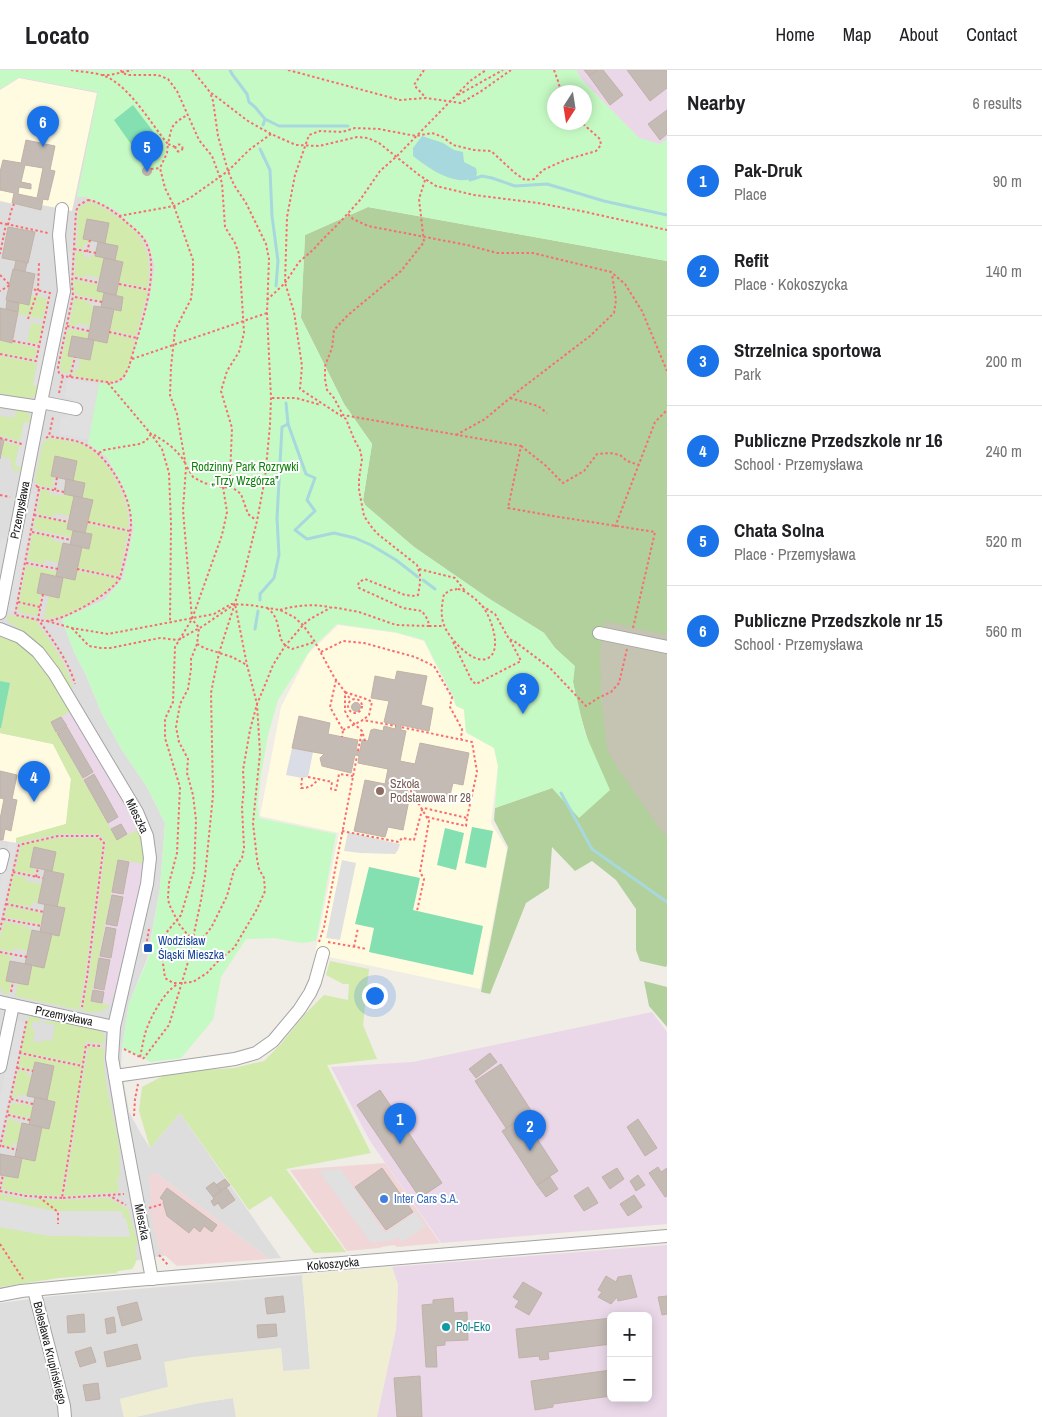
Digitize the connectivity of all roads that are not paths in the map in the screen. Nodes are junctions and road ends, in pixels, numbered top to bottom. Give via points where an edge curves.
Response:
1 (62, 209) dead end
2 (0, 401) edge
3 (40, 405) junction
4 (76, 409) dead end
5 (0, 613) edge
6 (0, 629) edge
7 (605, 634) dead end
8 (667, 647) edge
9 (322, 946) road end
10 (8, 1001) edge
11 (114, 1027) junction
12 (0, 1067) edge
13 (115, 1076) junction
14 (667, 1236) edge
15 (152, 1279) junction
16 (30, 1287) junction
17 (0, 1294) edge
18 (65, 1417) edge

1 - 3 street, Przemysława via 59,235 64,291
2 - 3 street
3 - 4 street
3 - 5 street, Przemysława via 36,443
6 - 11 street, Mieszka via 20,637 38,652 54,673 137,812 147,836 150,858 147,884
7 - 8 street
9 - 13 street via 310,993 273,1041 256,1053 235,1059
10 - 11 street, Przemysława
10 - 12 street
11 - 13 street, Mieszka via 112,1058
13 - 15 street, Mieszka
14 - 15 street, Kokoszycka
15 - 16 street, Kokoszycka
16 - 17 street, Kokoszycka
16 - 18 street, Bolesława Krupińskiego

